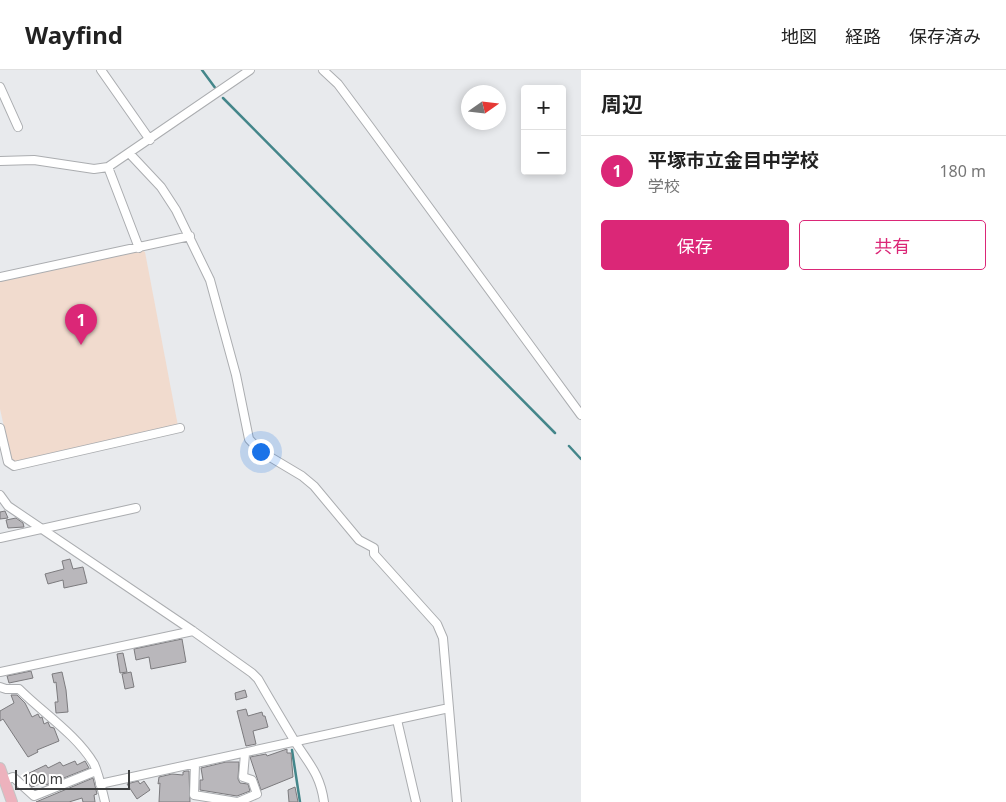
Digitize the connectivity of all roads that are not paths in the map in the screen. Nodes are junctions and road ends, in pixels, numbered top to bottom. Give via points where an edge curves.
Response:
1 (101, 70) edge
2 (250, 70) edge
3 (323, 70) edge
4 (0, 87) edge
5 (18, 127) dead end
6 (150, 140) junction
7 (130, 154) junction
8 (0, 161) edge
9 (108, 167) junction
10 (190, 236) junction
11 (138, 248) junction
12 (0, 277) edge
13 (581, 415) edge
14 (0, 428) edge
15 (180, 428) dead end
16 (0, 495) edge
17 (136, 508) dead end
18 (42, 529) junction
19 (0, 538) edge
20 (193, 631) junction
21 (0, 672) edge
22 (0, 687) edge
23 (449, 708) junction
24 (397, 720) junction
25 (295, 743) junction
26 (245, 754) junction
27 (195, 764) junction
28 (0, 768) edge
29 (96, 772) junction
30 (5, 780) junction
31 (100, 784) junction
32 (12, 802) edge
33 (106, 802) edge
34 (238, 802) edge
35 (324, 802) edge
36 (416, 802) edge
37 (457, 802) edge

1 - 6 street
2 - 6 street
3 - 13 street via 338,84
4 - 5 street
6 - 7 street
7 - 9 street
7 - 10 street via 161,187
8 - 9 street via 34,160 94,170
9 - 11 street
10 - 11 street
10 - 23 street via 210,280 236,375 249,439 260,451 314,486 359,540 374,548 374,554 437,624 443,638
11 - 12 street
14 - 15 street via 8,462 14,466
16 - 18 street via 8,506
17 - 18 street
18 - 19 street
18 - 20 street
20 - 21 street
20 - 25 street via 252,673
22 - 29 street via 19,689 73,738
23 - 24 street
23 - 37 street
24 - 25 street
24 - 36 street
25 - 26 street
25 - 35 street via 319,779
26 - 27 street
26 - 34 street via 243,777 252,780 257,794
27 - 31 street
27 - 34 street via 194,795
28 - 30 main road
29 - 30 street via 34,796 13,777
29 - 31 street
30 - 32 main road
31 - 33 street

